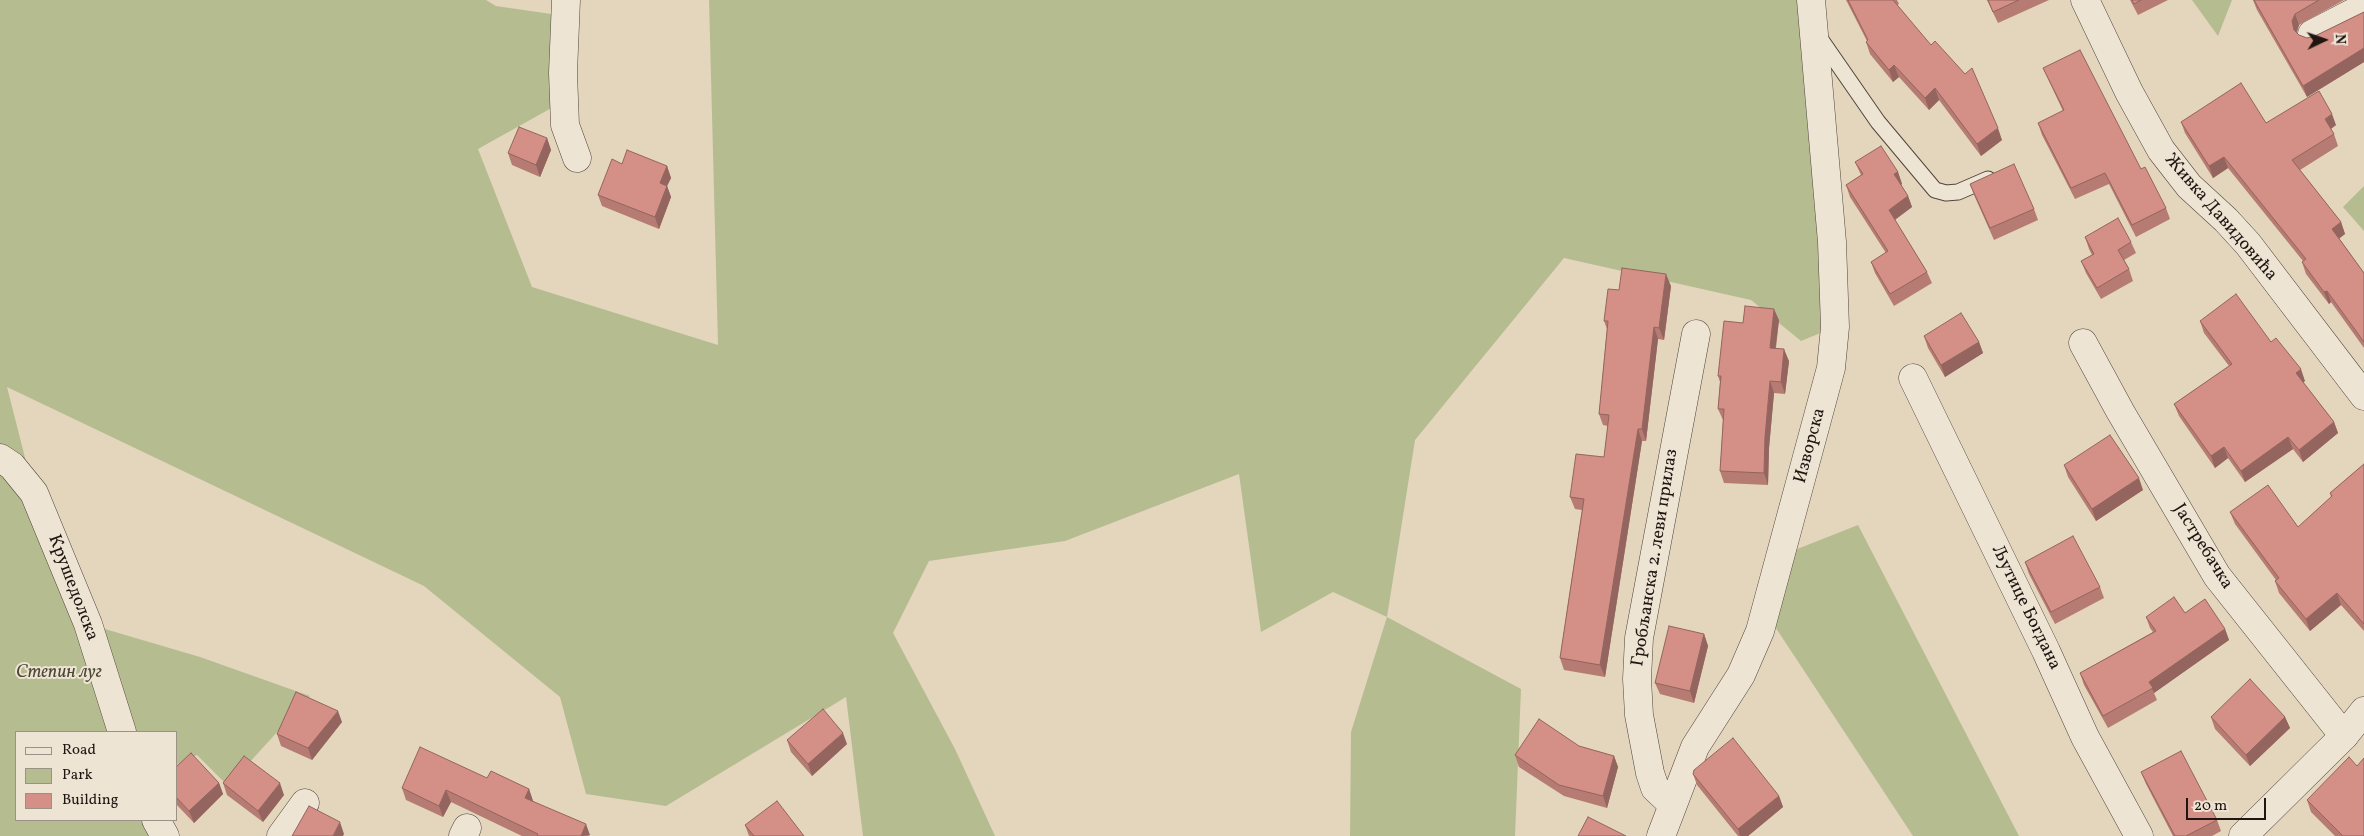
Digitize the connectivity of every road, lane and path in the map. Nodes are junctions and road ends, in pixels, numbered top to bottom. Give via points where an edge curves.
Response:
1 (566, 0) edge
2 (1811, 0) edge
3 (2085, 0) edge
4 (2364, 7) edge
5 (1814, 28) junction
6 (2312, 34) dead end
7 (577, 158) dead end
8 (1999, 174) edge
9 (1696, 334) dead end
10 (2083, 343) dead end
11 (1913, 378) dead end
12 (2364, 396) edge
13 (0, 458) edge
14 (2364, 711) edge
15 (122, 731) edge
16 (2344, 736) junction
17 (304, 803) dead end
18 (1672, 804) junction
19 (157, 821) edge
20 (165, 836) edge
21 (281, 836) edge
22 (1661, 836) edge
23 (2139, 836) edge
24 (2243, 836) edge

1 - 7 street via 562,74 565,125
2 - 5 street, Изворска
3 - 12 street, Живка Давидовића via 2161,150 2189,186 2248,244
4 - 6 street
5 - 8 lane, Изворска via 1878,122 1935,190 1958,192
5 - 18 street, Изворска via 1832,242 1835,327 1831,368 1760,631 1741,674 1695,747
9 - 18 street, Гробљанска 2. леви прилаз via 1639,638 1638,715 1655,788
10 - 16 street, Јастребачка via 2217,576
11 - 23 street, Љутице Богдана via 2085,737
13 - 15 street, Крушедолска via 12,466 34,493 88,624
14 - 16 street
16 - 24 street
17 - 21 street
18 - 22 street, Изворска
19 - 20 street

